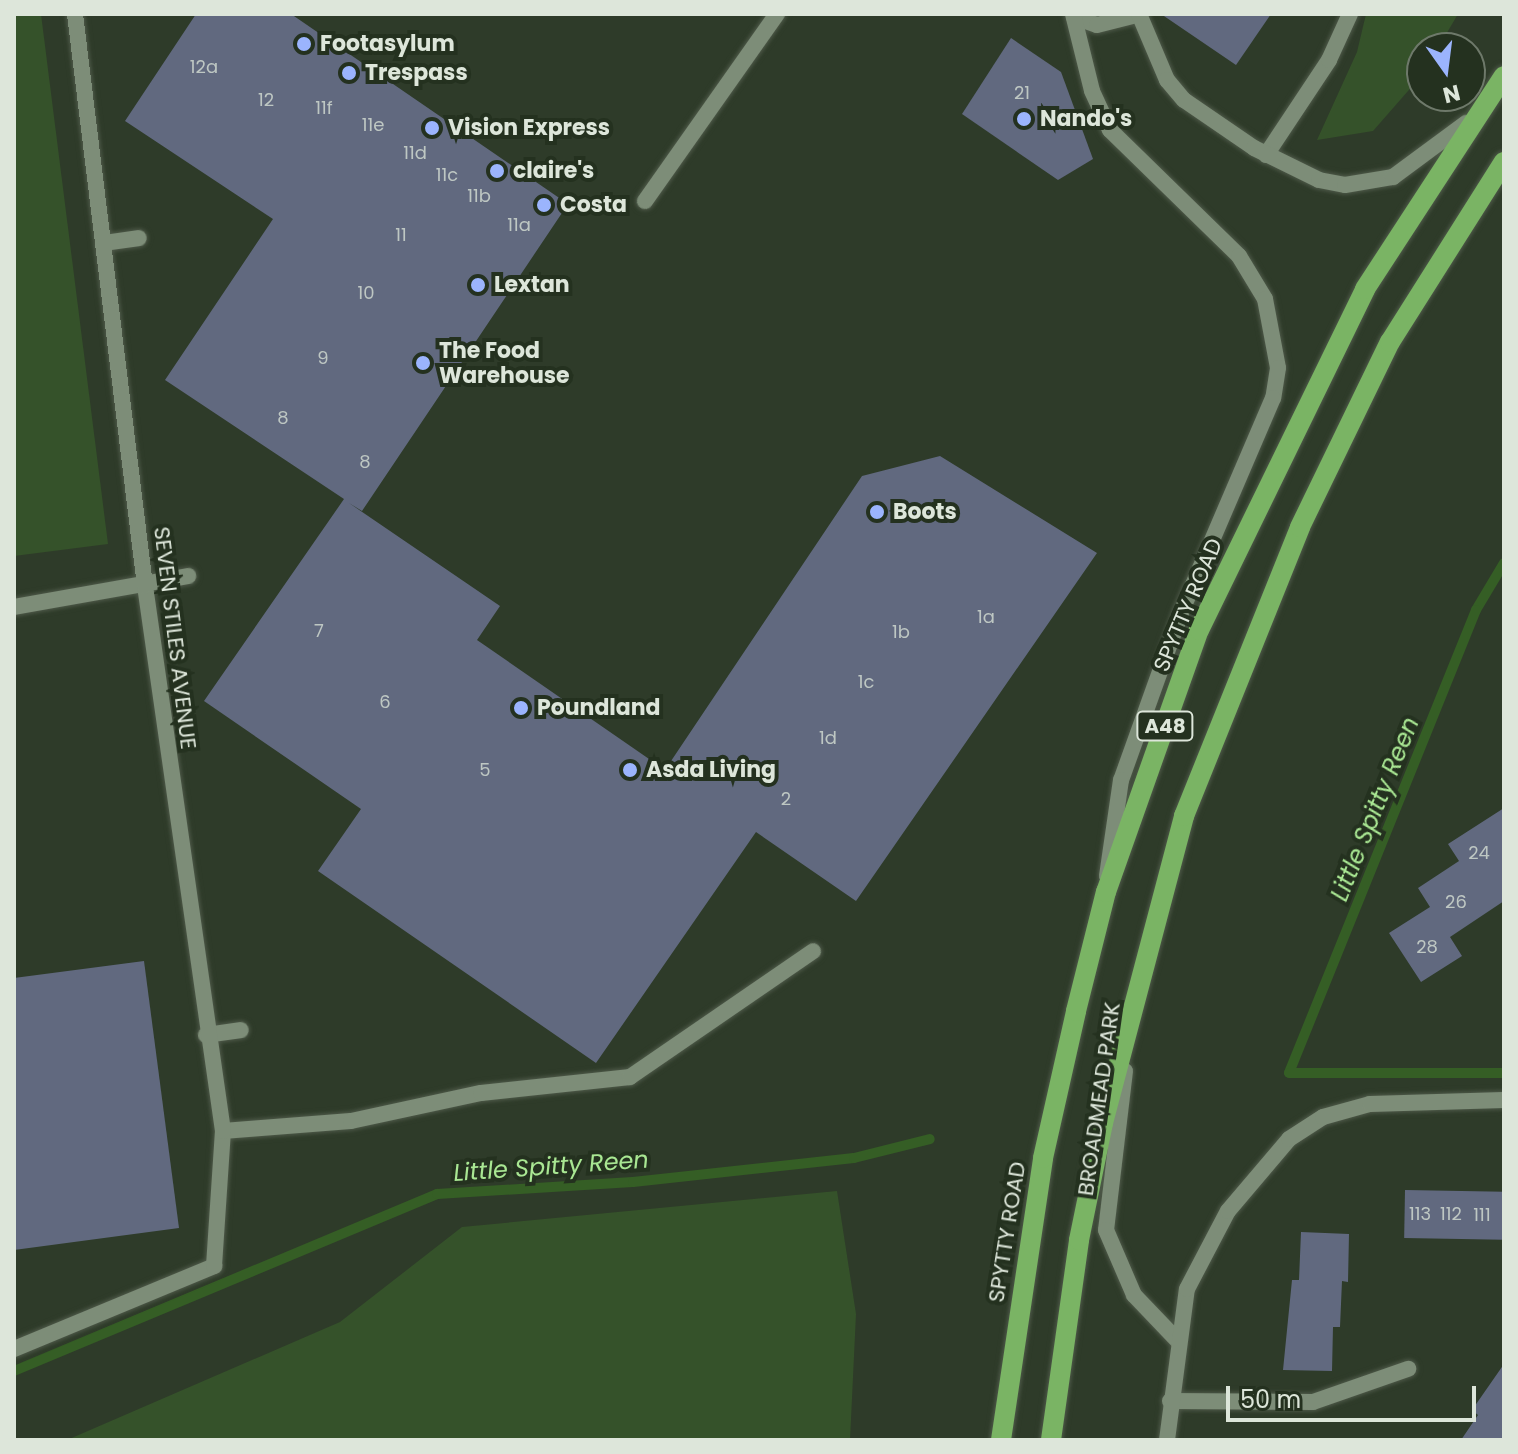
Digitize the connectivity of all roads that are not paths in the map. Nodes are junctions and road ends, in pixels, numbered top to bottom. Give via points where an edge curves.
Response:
1 (75, 14) edge
2 (777, 14) edge
3 (1139, 14) edge
4 (1350, 14) edge
5 (1074, 16) edge
6 (1504, 76) edge
7 (1492, 95) junction
8 (1266, 155) junction
9 (1504, 162) edge
10 (645, 201) dead end
11 (139, 238) dead end
12 (104, 243) junction
13 (188, 576) dead end
14 (145, 586) junction
15 (14, 607) edge
16 (1106, 892) junction
17 (813, 951) dead end
18 (1138, 986) junction
19 (241, 1030) dead end
20 (206, 1035) junction
21 (1504, 1100) edge
22 (223, 1131) junction
23 (1176, 1339) junction
24 (14, 1349) edge
25 (1408, 1369) dead end
26 (1170, 1401) junction
27 (1001, 1440) edge
28 (1051, 1440) edge
29 (1167, 1440) edge

1 - 12 street, SEVEN STILES AVENUE
2 - 10 street
3 - 5 street via 1097,25
3 - 8 street via 1167,80 1184,100
4 - 8 street via 1329,60
5 - 16 street via 1092,91 1110,130 1239,256 1265,299 1278,368 1273,398 1182,610 1121,780
6 - 7 main road, SPYTTY ROAD / A48
7 - 8 street via 1420,162 1374,182 1319,180
7 - 16 main road, SPYTTY ROAD / A48 via 1365,289 1314,390 1199,630
9 - 18 main road, A48 via 1390,342 1300,527 1184,816
11 - 12 street
12 - 14 street, SEVEN STILES AVENUE
13 - 14 street
14 - 15 street
14 - 20 street, SEVEN STILES AVENUE
16 - 27 main road, SPYTTY ROAD / A48 via 1043,1158
17 - 22 street via 630,1077 481,1093 351,1121
18 - 23 street, BROADMEAD PARK via 1106,1230 1134,1295
18 - 28 main road, A48 via 1079,1240
19 - 20 street
20 - 22 street, SEVEN STILES AVENUE
21 - 23 street via 1370,1104 1323,1117 1289,1139 1206,1244
22 - 24 street, SEVEN STILES AVENUE via 214,1266
23 - 26 street
25 - 26 street via 1313,1402
26 - 29 street

